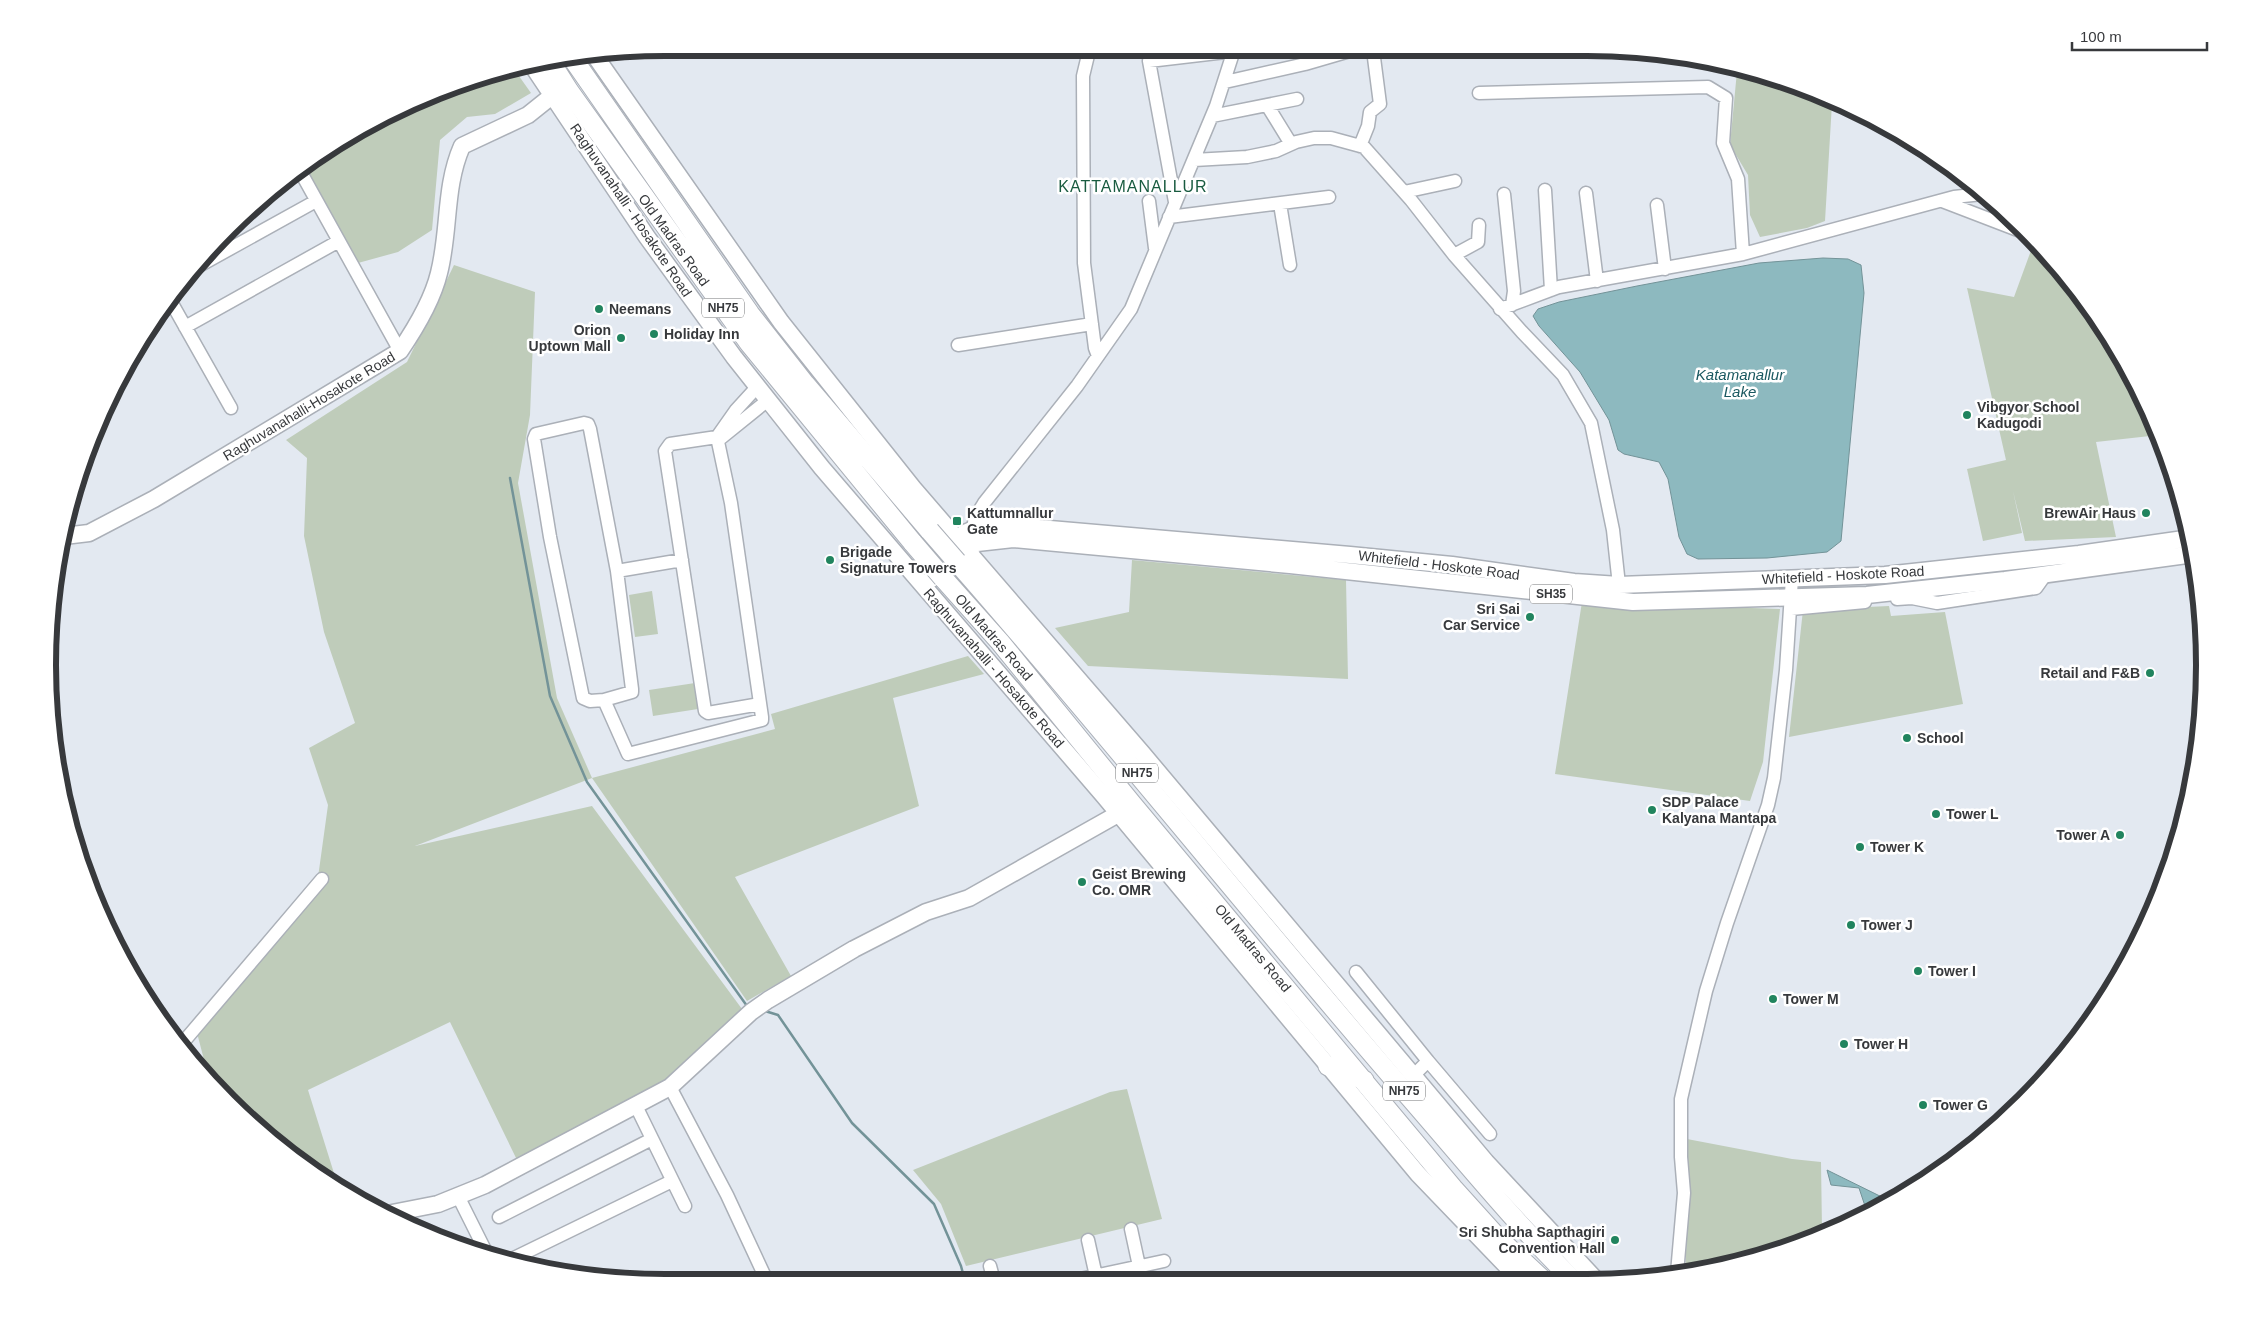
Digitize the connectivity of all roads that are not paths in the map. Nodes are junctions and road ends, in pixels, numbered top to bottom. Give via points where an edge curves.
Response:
1 (1088, 56) edge
2 (1192, 56) edge
3 (1233, 56) edge
4 (1332, 56) edge
5 (1374, 56) edge
6 (597, 60) edge
7 (576, 63) edge
8 (554, 67) edge
9 (536, 70) edge
10 (1225, 82) junction
11 (1479, 93) dead end
12 (553, 95) junction
13 (1297, 99) dead end
14 (1267, 105) junction
15 (1212, 116) junction
16 (1291, 144) junction
17 (1360, 146) junction
18 (1194, 160) junction
19 (303, 176) edge
20 (1455, 181) dead end
21 (1545, 190) dead end
22 (1404, 192) junction
23 (1586, 193) dead end
24 (1504, 194) dead end
25 (1974, 195) edge
26 (1329, 197) dead end
27 (316, 201) junction
28 (1149, 201) dead end
29 (1942, 201) junction
30 (1175, 202) junction
31 (1280, 204) junction
32 (1656, 205) dead end
33 (1169, 217) junction
34 (1479, 224) dead end
35 (2008, 226) edge
36 (339, 241) junction
37 (1156, 249) junction
38 (1743, 254) junction
39 (1454, 256) junction
40 (212, 259) edge
41 (1290, 265) dead end
42 (1665, 269) junction
43 (1597, 281) junction
44 (1551, 290) junction
45 (173, 306) edge
46 (1506, 307) junction
47 (1092, 324) junction
48 (185, 327) junction
49 (958, 345) dead end
50 (400, 351) junction
51 (1098, 356) junction
52 (757, 387) junction
53 (768, 400) junction
54 (230, 408) dead end
55 (718, 438) junction
56 (70, 535) edge
57 (955, 537) junction
58 (2182, 539) edge
59 (968, 546) junction
60 (2186, 555) edge
61 (682, 560) junction
62 (617, 571) junction
63 (912, 573) junction
64 (1792, 578) junction
65 (1619, 585) junction
66 (922, 586) junction
67 (1553, 587) junction
68 (1791, 603) junction
69 (604, 700) junction
70 (760, 704) junction
71 (1118, 814) junction
72 (322, 879) dead end
73 (1356, 972) dead end
74 (185, 1040) edge
75 (1428, 1061) junction
76 (1328, 1066) junction
77 (1414, 1075) junction
78 (1365, 1080) junction
79 (670, 1087) junction
80 (636, 1106) junction
81 (1490, 1134) dead end
82 (652, 1139) junction
83 (672, 1181) junction
84 (1500, 1189) junction
85 (458, 1196) junction
86 (685, 1206) dead end
87 (398, 1212) edge
88 (499, 1217) dead end
89 (1131, 1229) dead end
90 (1088, 1240) dead end
91 (483, 1245) edge
92 (519, 1256) edge
93 (1164, 1261) dead end
94 (990, 1266) dead end
95 (1139, 1266) junction
96 (1678, 1267) edge
97 (764, 1274) edge
98 (992, 1274) edge
99 (1096, 1274) edge
100 (1105, 1274) edge
101 (1515, 1274) edge
102 (1536, 1274) edge
103 (1567, 1274) edge
104 (1589, 1274) edge

1 - 47 street via 1083,76 1082,114 1084,263
2 - 30 street via 1149,61
3 - 10 street
4 - 10 street
5 - 17 street via 1380,104 1370,112
6 - 57 main road, Old Madras Road via 781,322
7 - 59 highway, NH75, bridge via 750,314 805,384 930,530
8 - 78 highway, Old Madras Road / NH75, bridge via 749,344
9 - 12 main road, Raghuvanahalli - Hosakote Road
10 - 15 street
11 - 38 street via 1708,87 1726,98 1723,143 1738,179
12 - 50 main road, Raghuvanahalli-Hosakote Road via 528,115 462,146 453,166 439,273 414,330
12 - 52 main road, Raghuvanahalli - Hosakote Road via 647,237
13 - 14 street
14 - 15 street
14 - 16 street
15 - 18 street
16 - 17 street via 1314,138 1331,138
16 - 18 street via 1247,157
17 - 22 street
18 - 30 street
19 - 27 street
20 - 22 street
21 - 44 street
22 - 39 street
23 - 43 street
24 - 46 street via 1514,291
25 - 29 street
26 - 31 street
27 - 36 street
27 - 40 street
28 - 37 street
29 - 35 street
29 - 38 street
30 - 33 street
31 - 33 street
31 - 41 street
32 - 42 street
33 - 37 street
34 - 39 street via 1478,242
36 - 48 street
36 - 50 street
37 - 51 street via 1130,309
38 - 42 street
39 - 46 street
42 - 43 street
43 - 44 street
44 - 46 street
45 - 48 street
46 - 65 street via 1563,375 1592,423 1613,530
47 - 49 street
47 - 51 street
48 - 54 street
50 - 56 main road, Raghuvanahalli-Hosakote Road via 154,498 89,533
51 - 59 street via 984,503 974,519
52 - 53 main road, Raghuvanahalli - Hosakote Road
52 - 55 street via 736,410
53 - 55 street
53 - 63 main road, Raghuvanahalli - Hosakote Road
55 - 61 street via 670,444 665,451
55 - 70 street
57 - 59 main road, Old Madras Road
57 - 63 main road
58 - 64 main road, Whitefield - Hoskote Road / SH35 via 1980,566 1885,575
59 - 66 main road
59 - 67 main road, Whitefield - Hoskote Road / SH35 via 994,524 1012,524 1452,565
59 - 77 main road, Old Madras Road
59 - 84 highway, Old Madras Road / NH75 via 1046,663 1314,987
60 - 68 main road, Whitefield - Hoskote Road / SH35
61 - 62 street
61 - 70 street via 705,711
62 - 69 street via 632,692
62 - 69 street via 588,424 584,422 536,434 534,439 550,537 583,698
63 - 66 main road, Raghuvanahalli - Hosakote Road
64 - 65 main road, Whitefield - Hoskote Road / SH35
64 - 68 street
65 - 67 main road, Whitefield - Hoskote Road / SH35
66 - 71 main road, Raghuvanahalli - Hosakote Road
67 - 68 main road, Whitefield - Hoskote Road / SH35 via 1620,602
68 - 96 street via 1774,778 1768,806 1718,954 1681,1099 1684,1193
69 - 70 street via 628,754 762,720
71 - 76 main road, Raghuvanahalli - Hosakote Road
71 - 79 main road via 968,898 926,912 854,949 768,1000
72 - 74 street
73 - 75 street
75 - 77 street
75 - 81 street
76 - 78 highway
76 - 101 main road, Raghuvanahalli - Hosakote Road via 1422,1178
77 - 84 main road, Old Madras Road
78 - 102 highway, NH75 via 1498,1239
79 - 80 main road
79 - 97 street via 727,1195
80 - 82 street
80 - 85 main road
82 - 83 street
82 - 88 street
83 - 86 street
83 - 92 street
84 - 103 highway, NH75 via 1543,1250
84 - 104 main road, Old Madras Road
85 - 87 main road via 438,1204
85 - 91 street
89 - 95 street
90 - 99 street
93 - 95 street
94 - 98 street
95 - 100 street

